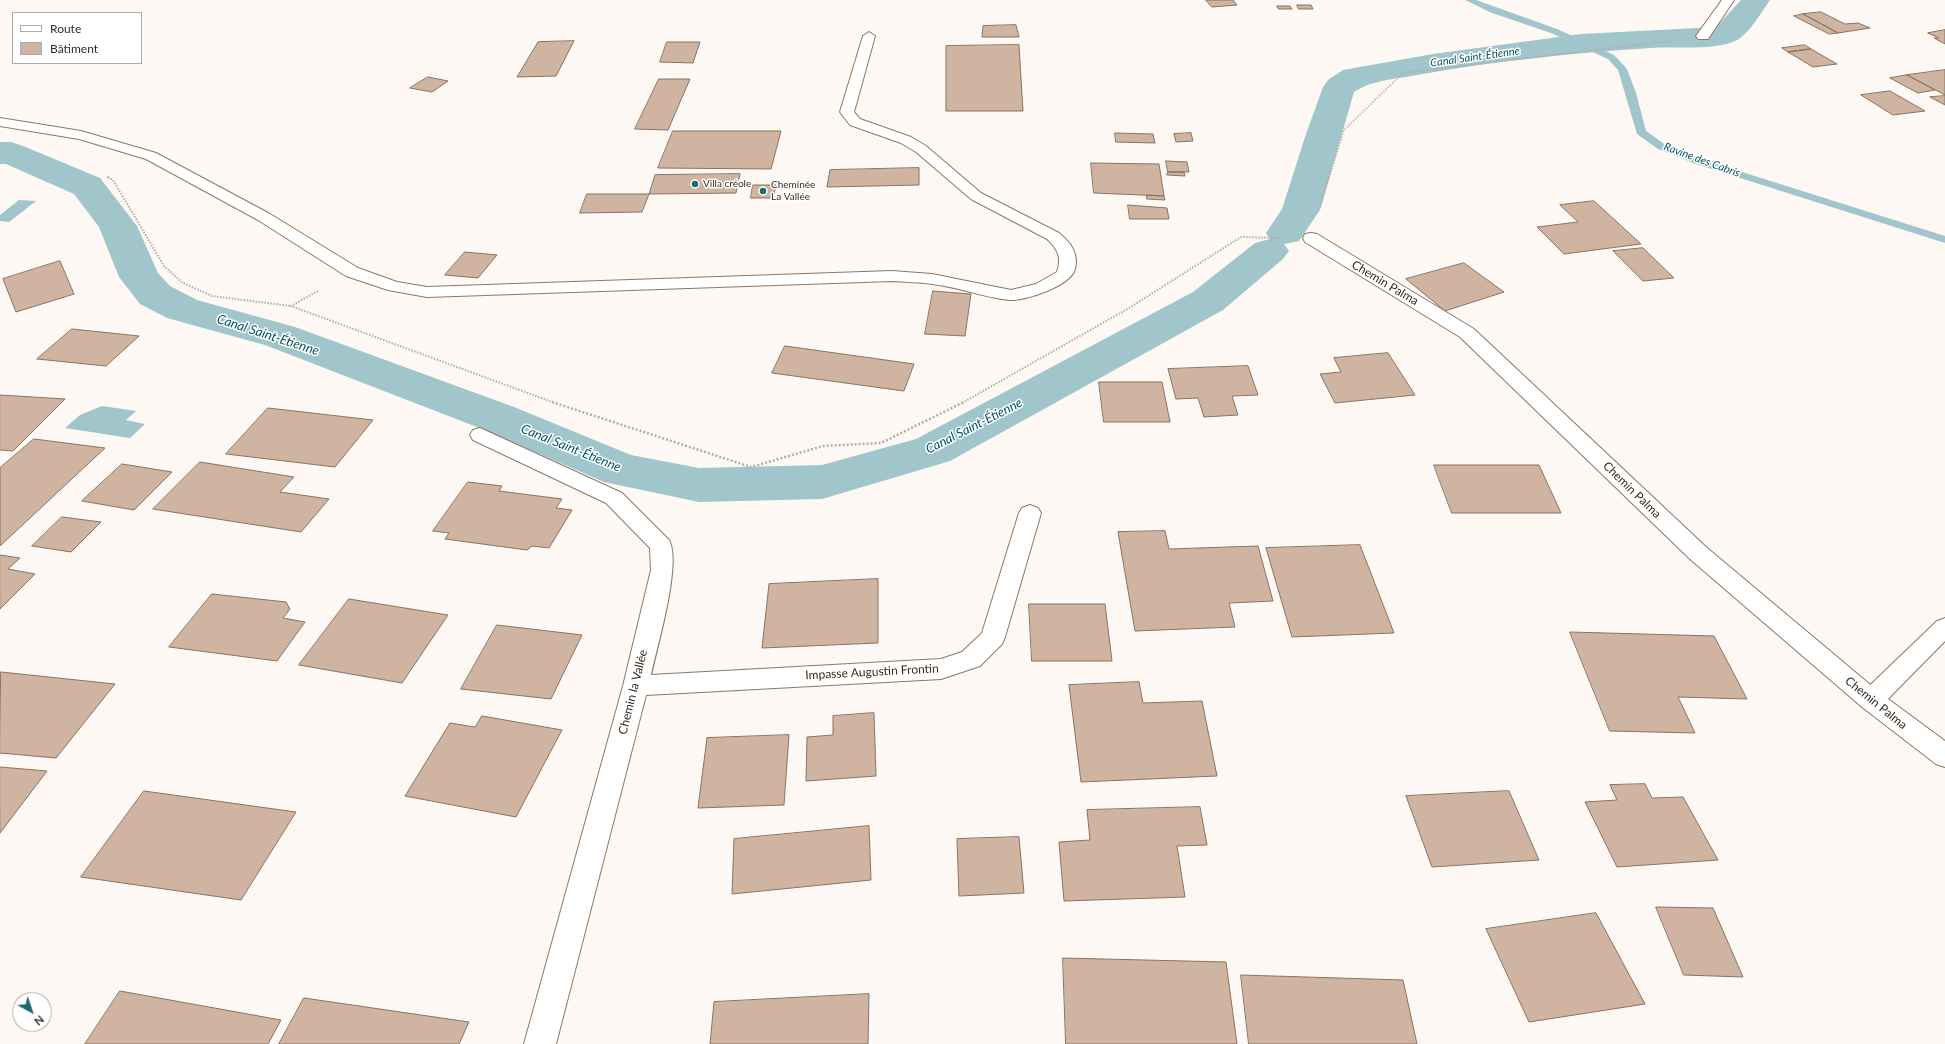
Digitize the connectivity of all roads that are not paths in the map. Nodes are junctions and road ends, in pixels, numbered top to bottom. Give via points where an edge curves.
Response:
1 (1728, 0) edge
2 (869, 36) dead end
3 (1703, 36) road end
4 (0, 122) edge
5 (1310, 238) road end
6 (480, 435) dead end
7 (1030, 513) dead end
8 (1945, 627) edge
9 (636, 686) junction
10 (1871, 700) junction
11 (1945, 756) edge
12 (540, 1044) edge

1 - 3 street
2 - 4 lane via 847,112 849,117 855,122 906,140 921,149 976,196 1064,244 1069,262 1065,275 1042,288 1011,295 932,279 892,276 427,292 394,286 352,272 264,217 151,156 82,135
5 - 10 street, Chemin Palma via 1467,333 1698,553
6 - 9 street, Chemin la Vallée via 614,498 660,546 662,570
7 - 9 street, Impasse Augustin Frontin via 993,637 971,658 941,669
8 - 10 lane
9 - 12 street, Chemin la Vallée
10 - 11 street, Chemin Palma

